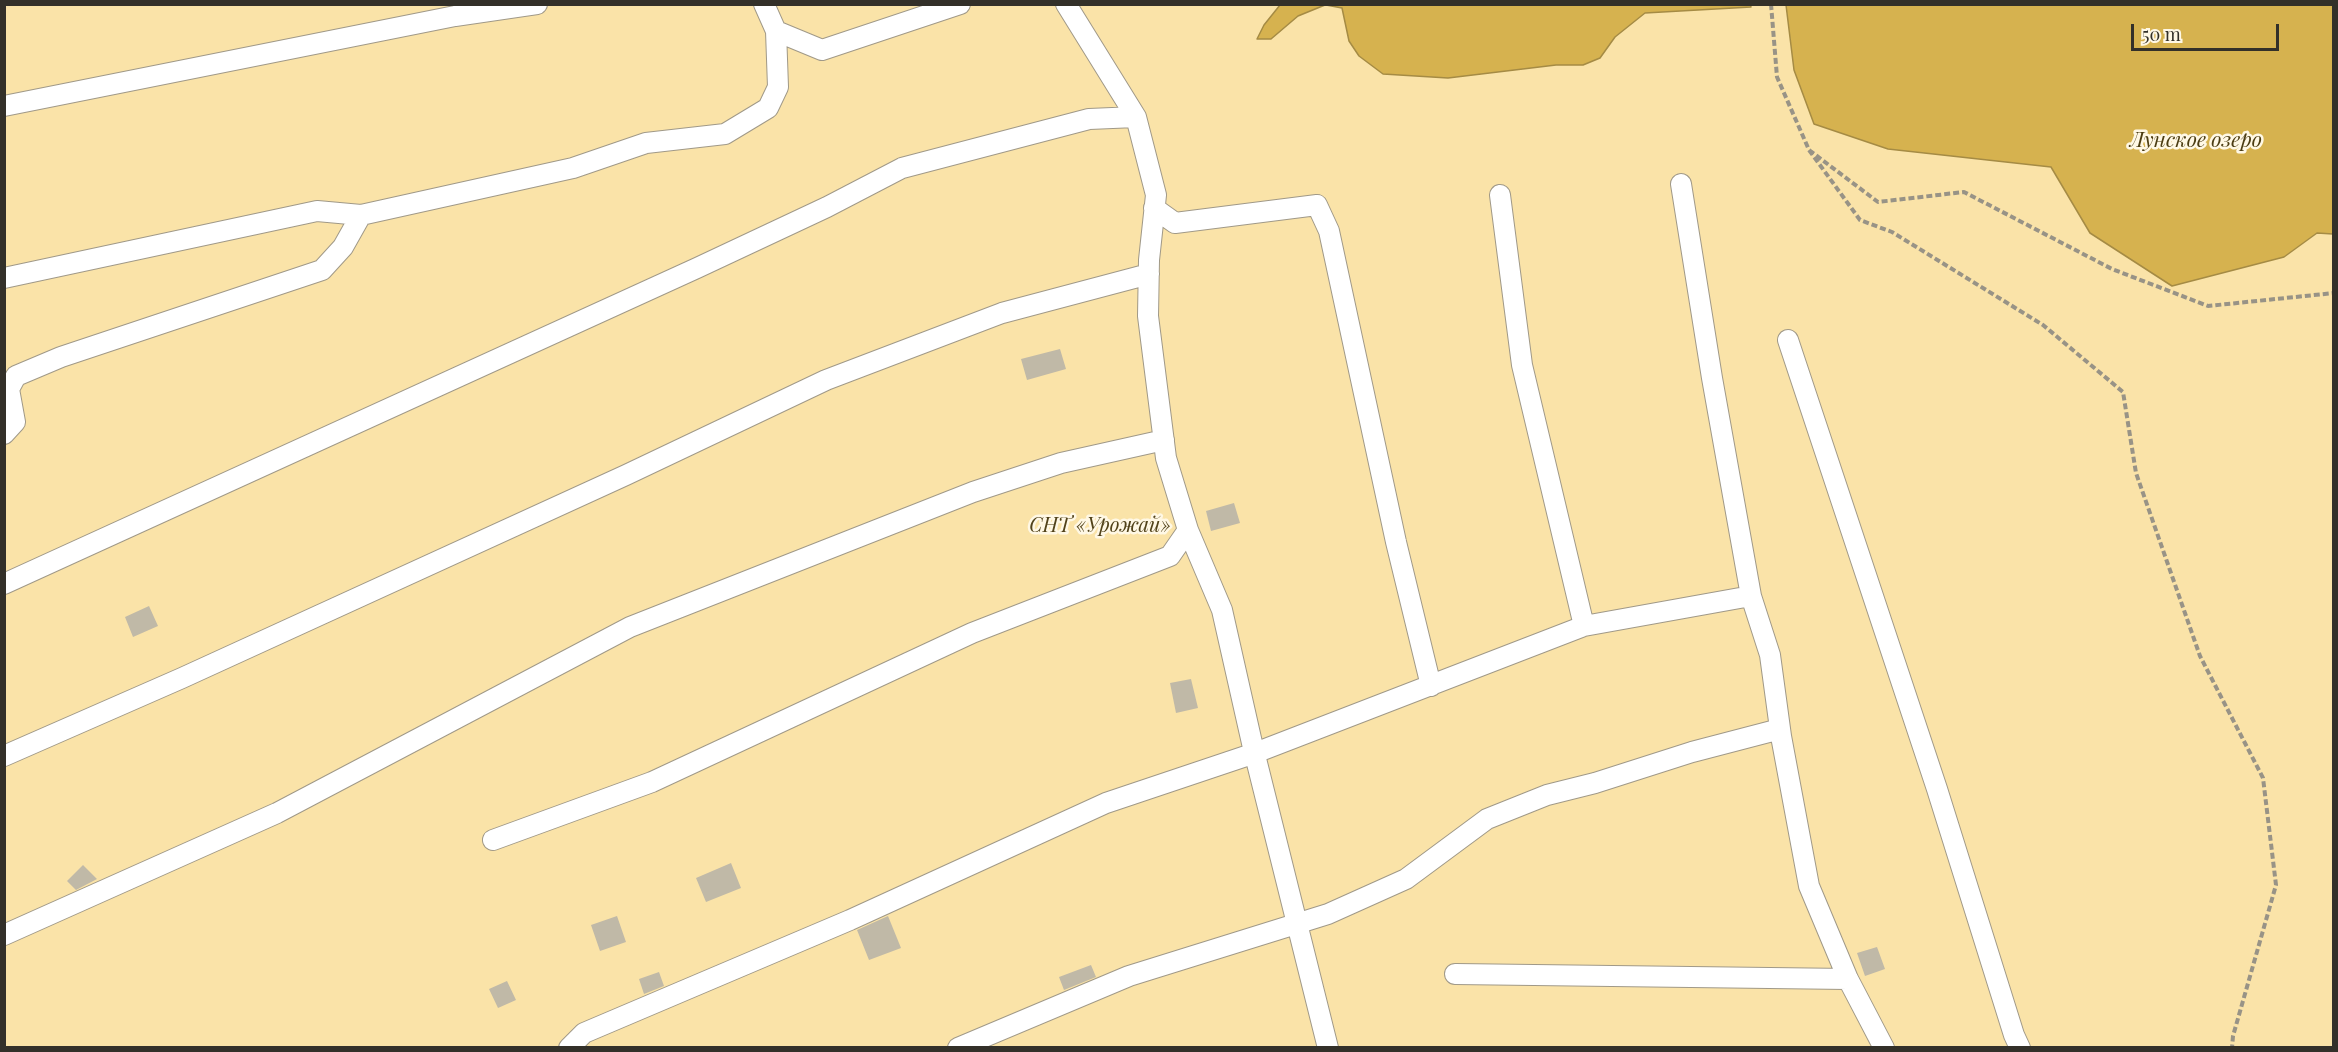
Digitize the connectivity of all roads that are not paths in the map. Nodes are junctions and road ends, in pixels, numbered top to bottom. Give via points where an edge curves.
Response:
1 (537, 4) edge
2 (764, 4) edge
3 (960, 4) edge
4 (1066, 4) edge
5 (776, 31) junction
6 (4, 106) edge
7 (1136, 117) junction
8 (1681, 184) dead end
9 (1500, 195) dead end
10 (1154, 208) junction
11 (361, 215) junction
12 (1149, 274) junction
13 (4, 278) edge
14 (1788, 340) dead end
15 (4, 434) edge
16 (1164, 440) junction
17 (1188, 530) junction
18 (4, 584) edge
19 (1751, 596) junction
20 (1584, 626) junction
21 (1431, 686) junction
22 (1780, 729) junction
23 (1255, 753) junction
24 (4, 756) edge
25 (493, 840) dead end
26 (1298, 923) junction
27 (4, 935) edge
28 (1455, 974) dead end
29 (1848, 980) junction
30 (569, 1047) edge
31 (958, 1047) edge
32 (1328, 1047) edge
33 (1884, 1047) edge
34 (2020, 1047) edge

1 - 6 street via 455,16
2 - 5 street
3 - 5 street via 822,50
4 - 7 street
5 - 11 street via 778,87 768,108 725,134 646,143 573,168
7 - 10 street via 1156,195
7 - 18 street via 1089,119 902,168 696,268
8 - 19 street
9 - 20 street via 1522,365
10 - 12 street
10 - 21 street via 1175,223 1317,205 1329,231
11 - 13 street via 317,211
11 - 15 street via 343,247 322,270 61,357 16,376 9,389 15,422
12 - 16 street via 1148,316
12 - 24 street via 1002,313 826,380 626,475
14 - 34 street
16 - 17 street
16 - 27 street via 1061,463 973,492 630,627 277,813
17 - 23 street via 1222,610
17 - 25 street via 1170,556 972,633 652,782
19 - 20 street
19 - 22 street via 1770,655
20 - 21 street
21 - 23 street
22 - 26 street via 1547,795 1487,819 1406,879
22 - 29 street via 1809,886
23 - 26 street
23 - 30 street via 1106,803 850,920 584,1033
26 - 31 street via 1128,976
26 - 32 street
28 - 29 street
29 - 33 street

